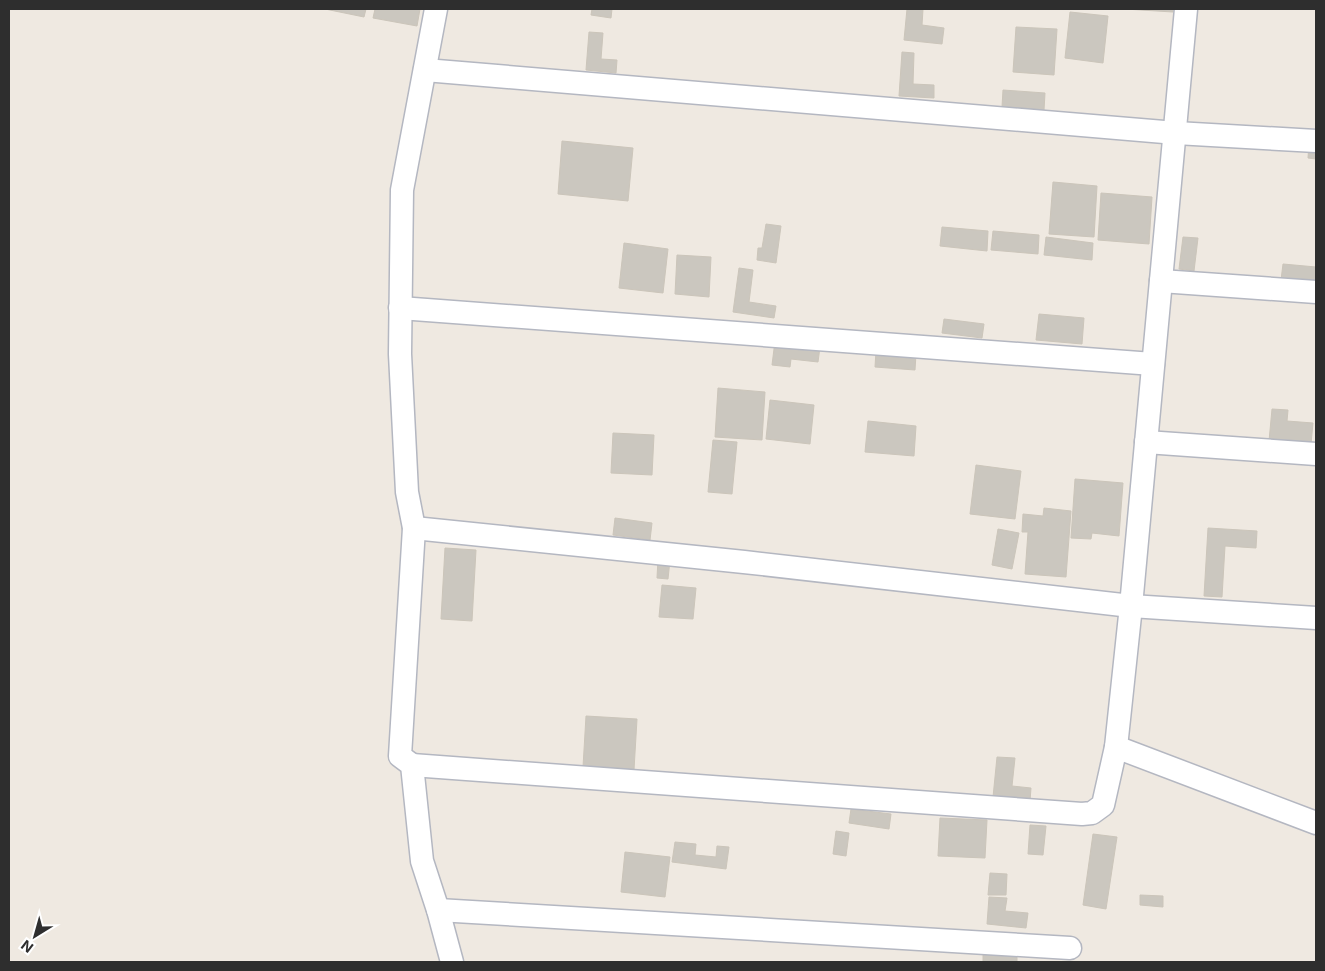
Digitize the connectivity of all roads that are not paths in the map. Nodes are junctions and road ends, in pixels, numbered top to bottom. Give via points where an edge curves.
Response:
1 (436, 9) edge
2 (1186, 9) edge
3 (425, 70) junction
4 (1176, 133) junction
5 (1316, 141) edge
6 (1161, 281) junction
7 (1316, 292) edge
8 (400, 308) junction
9 (1153, 364) junction
10 (1146, 442) junction
11 (1316, 454) edge
12 (414, 528) junction
13 (1130, 606) junction
14 (1316, 618) edge
15 (1116, 747) junction
16 (412, 765) junction
17 (1316, 823) edge
18 (438, 910) junction
19 (1070, 948) dead end
20 (452, 962) edge

1 - 3 street
2 - 4 street
3 - 4 street
3 - 8 street via 402,190
4 - 5 street
4 - 6 street
6 - 7 street
6 - 9 street
8 - 9 street
8 - 12 street via 406,482
9 - 10 street
10 - 11 street
10 - 13 street
12 - 13 street
12 - 16 street via 400,756
13 - 14 street
13 - 15 street
15 - 16 street via 1103,805 1082,814
15 - 17 street
16 - 18 street via 422,861
18 - 19 street
18 - 20 street

